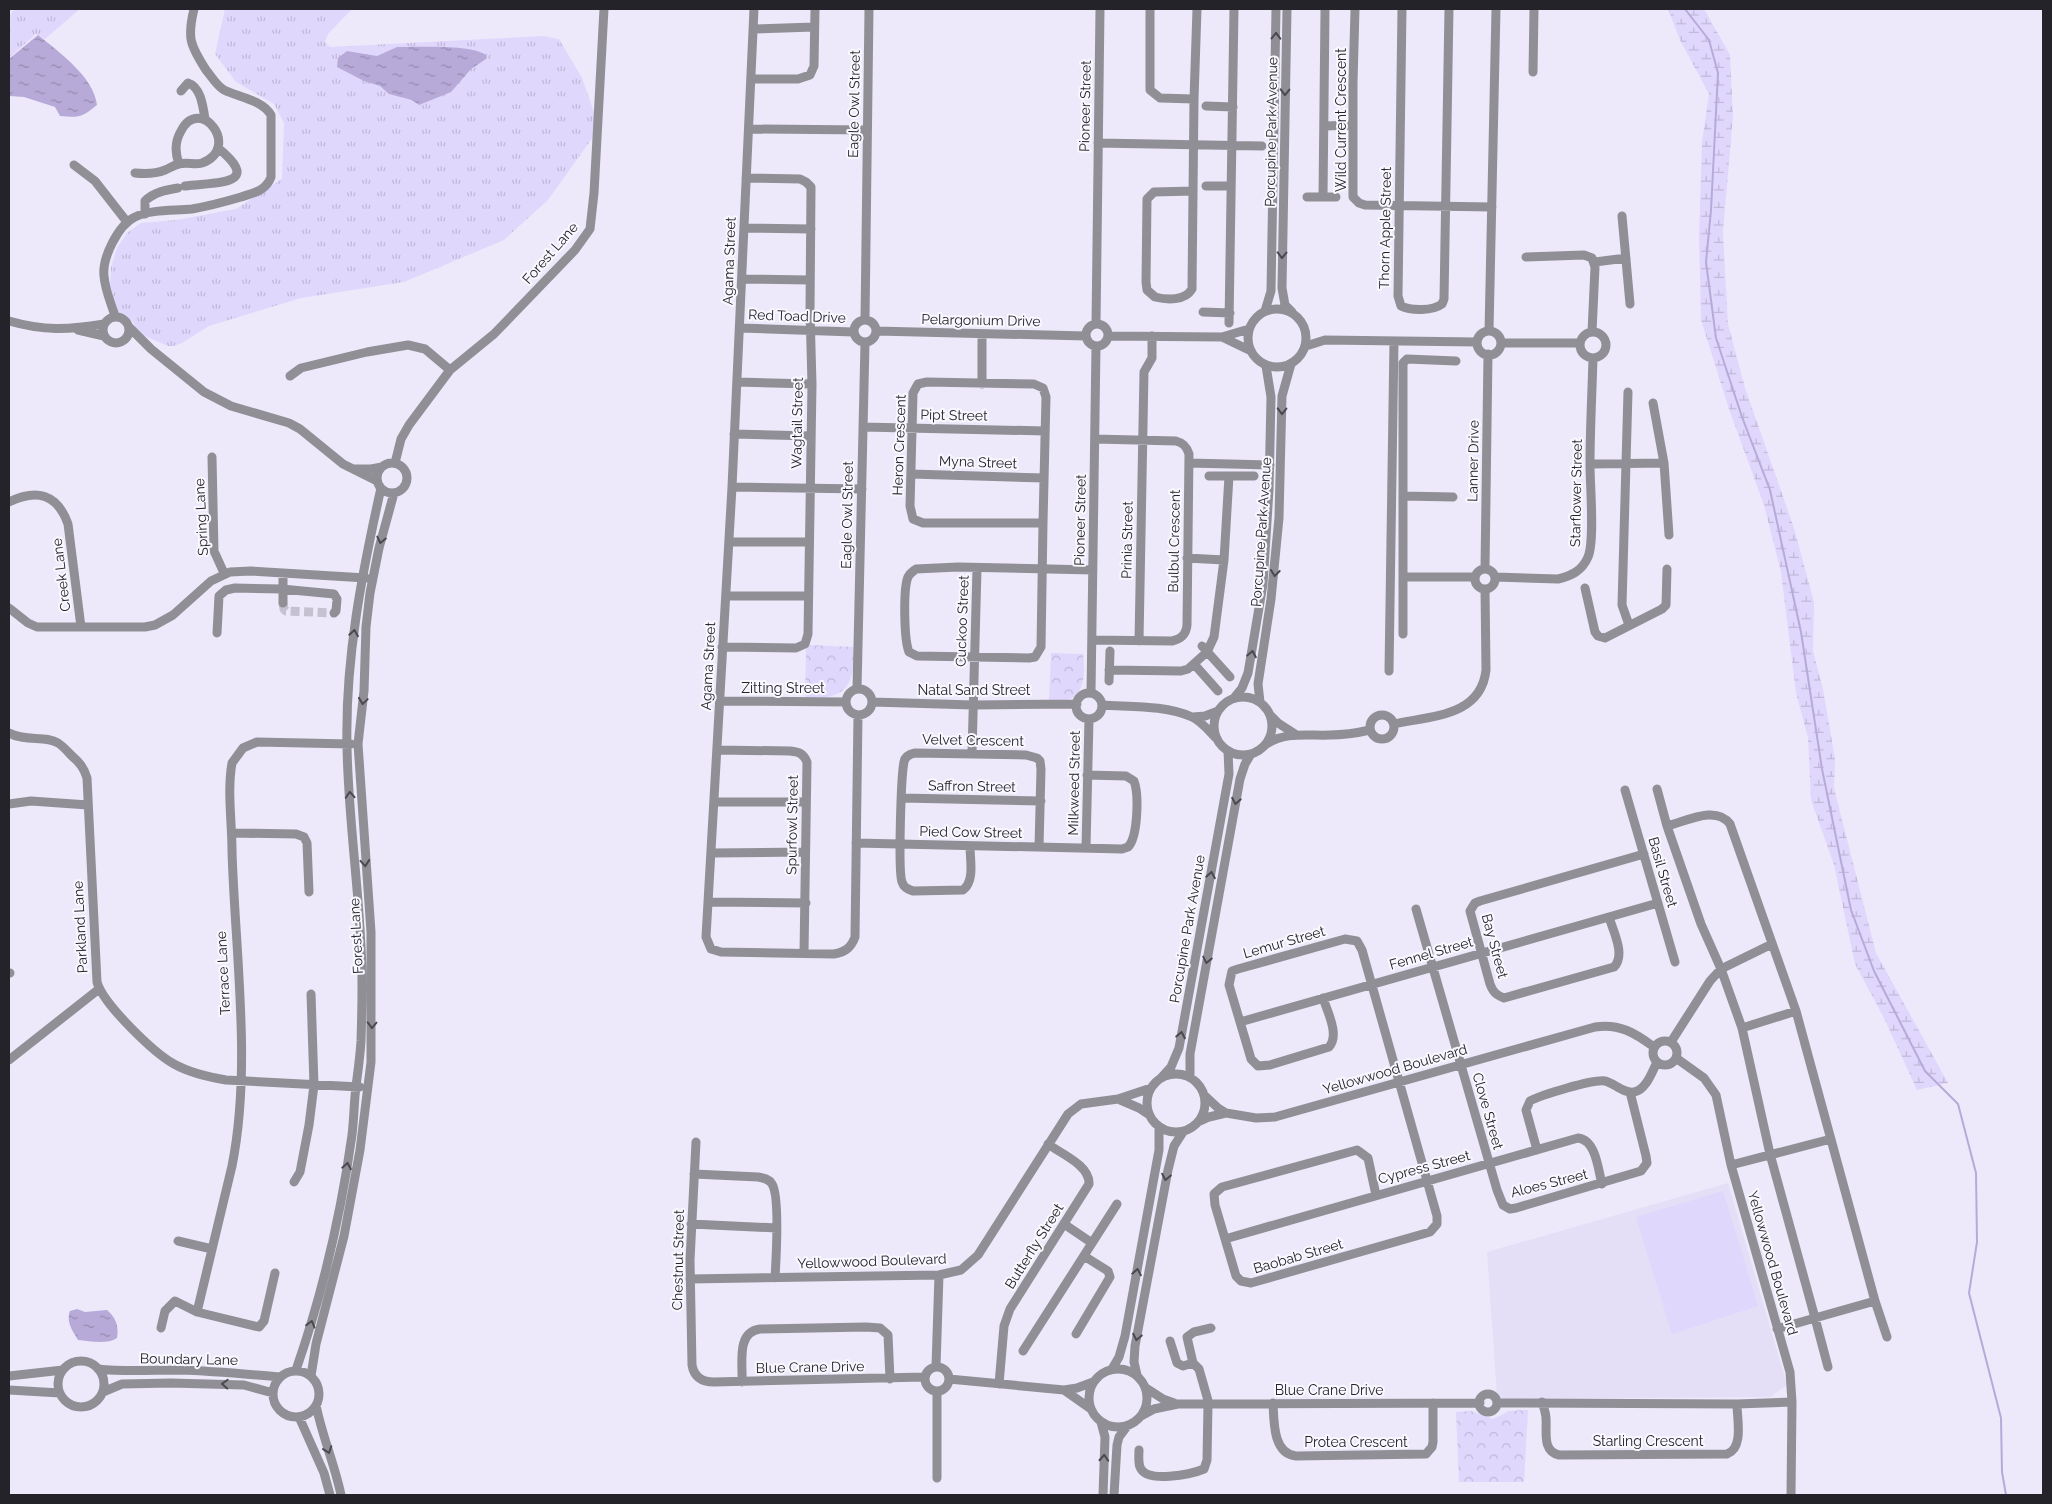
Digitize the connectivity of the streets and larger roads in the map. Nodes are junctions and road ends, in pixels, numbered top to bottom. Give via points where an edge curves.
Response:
1 (194, 9) edge
2 (604, 9) edge
3 (754, 9) edge
4 (814, 9) edge
5 (869, 9) edge
6 (1100, 9) edge
7 (1150, 9) edge
8 (1197, 9) edge
9 (1234, 9) edge
10 (1276, 9) edge
11 (1287, 9) edge
12 (1355, 9) edge
13 (1402, 9) edge
14 (1449, 9) edge
15 (1496, 9) edge
16 (1534, 9) edge
17 (1325, 10) dead end
18 (814, 28) junction
19 (754, 30) junction
20 (1533, 72) dead end
21 (752, 78) junction
22 (181, 91) dead end
23 (1194, 99) junction
24 (1206, 106) dead end
25 (1233, 107) junction
26 (205, 119) junction
27 (1353, 125) junction
28 (1324, 126) junction
29 (749, 128) junction
30 (867, 130) junction
31 (1098, 143) junction
32 (1193, 144) junction
33 (1232, 145) junction
34 (1262, 146) dead end
35 (218, 148) junction
36 (179, 164) junction
37 (74, 165) dead end
38 (135, 173) dead end
39 (746, 178) junction
40 (1206, 186) dead end
41 (1232, 186) junction
42 (1193, 191) junction
43 (1336, 196) dead end
44 (1307, 197) dead end
45 (1322, 197) junction
46 (1398, 206) junction
47 (1445, 207) junction
48 (1492, 207) junction
49 (145, 214) junction
50 (1622, 216) dead end
51 (127, 222) junction
52 (744, 228) junction
53 (811, 229) junction
54 (1526, 257) dead end
55 (1626, 258) junction
56 (1595, 262) junction
57 (742, 279) junction
58 (810, 280) junction
59 (1630, 304) dead end
60 (1265, 311) junction
61 (1203, 312) dead end
62 (1292, 312) junction
63 (115, 316) junction
64 (865, 320) junction
65 (9, 321) edge
66 (104, 324) junction
67 (1096, 324) junction
68 (129, 327) junction
69 (740, 328) junction
70 (73, 329) junction
71 (1249, 329) junction
72 (811, 330) junction
73 (1306, 330) junction
74 (876, 331) junction
75 (1489, 331) junction
76 (854, 332) junction
77 (1592, 332) junction
78 (982, 334) junction
79 (104, 336) junction
80 (1086, 336) junction
81 (1108, 336) junction
82 (1152, 336) junction
83 (1222, 337) junction
84 (1325, 340) junction
85 (1394, 341) junction
86 (122, 342) junction
87 (1477, 342) junction
88 (865, 343) junction
89 (1501, 343) junction
90 (1580, 343) junction
91 (1096, 346) junction
92 (1306, 346) junction
93 (149, 347) junction
94 (1249, 350) junction
95 (1488, 354) junction
96 (1593, 358) junction
97 (1456, 361) dead end
98 (1292, 364) junction
99 (1266, 366) junction
100 (450, 370) junction
101 (290, 376) dead end
102 (737, 382) junction
103 (812, 384) junction
104 (982, 384) junction
105 (1628, 392) dead end
106 (1653, 403) dead end
107 (863, 428) junction
108 (912, 428) junction
109 (1046, 431) junction
110 (734, 434) junction
111 (811, 436) junction
112 (1095, 439) junction
113 (1143, 440) junction
114 (212, 457) dead end
115 (395, 463) junction
116 (1189, 463) junction
117 (1626, 463) junction
118 (1664, 463) junction
119 (1590, 464) junction
120 (1270, 465) junction
121 (382, 467) junction
122 (353, 469) junction
123 (911, 474) junction
124 (1209, 476) dead end
125 (1229, 476) junction
126 (1254, 476) dead end
127 (1044, 478) junction
128 (379, 485) junction
129 (732, 487) junction
130 (862, 489) junction
131 (810, 490) junction
132 (394, 493) junction
133 (1403, 496) junction
134 (1453, 497) dead end
135 (9, 502) edge
136 (1043, 523) junction
137 (1669, 535) dead end
138 (729, 542) junction
139 (808, 542) junction
140 (1187, 558) junction
141 (1224, 560) junction
142 (977, 568) junction
143 (1485, 568) junction
144 (1667, 569) dead end
145 (1093, 570) junction
146 (1043, 571) junction
147 (283, 573) junction
148 (224, 574) junction
149 (1403, 577) junction
150 (1475, 577) junction
151 (1495, 577) junction
152 (362, 578) junction
153 (373, 578) junction
154 (1585, 588) dead end
155 (282, 589) junction
156 (1486, 589) junction
157 (726, 596) junction
158 (808, 596) junction
159 (283, 603) dead end
160 (9, 608) edge
161 (334, 613) dead end
162 (1629, 625) junction
163 (81, 628) junction
164 (217, 633) dead end
165 (1403, 634) dead end
166 (1092, 640) junction
167 (1140, 641) junction
168 (722, 647) junction
169 (1205, 649) junction
170 (1110, 651) dead end
171 (974, 656) junction
172 (1194, 664) junction
173 (1109, 670) junction
174 (1389, 671) dead end
175 (1230, 677) dead end
176 (1109, 681) dead end
177 (856, 689) junction
178 (1218, 691) dead end
179 (1091, 693) junction
180 (1234, 698) junction
181 (720, 702) junction
182 (846, 702) junction
183 (872, 702) junction
184 (1260, 702) junction
185 (1077, 704) junction
186 (973, 705) junction
187 (1102, 705) junction
188 (1218, 711) junction
189 (858, 715) junction
190 (1270, 715) junction
191 (1193, 718) junction
192 (1089, 719) junction
193 (1394, 724) junction
194 (1370, 730) junction
195 (9, 733) edge
196 (1296, 734) junction
197 (1216, 738) junction
198 (347, 744) junction
199 (358, 744) junction
200 (1265, 746) junction
201 (717, 750) junction
202 (1228, 751) junction
203 (972, 753) junction
204 (1251, 754) junction
205 (1087, 775) junction
206 (1658, 789) dead end
207 (1625, 790) dead end
208 (902, 798) junction
209 (1041, 801) junction
210 (714, 802) junction
211 (806, 802) junction
212 (9, 804) edge
213 (88, 805) junction
214 (1667, 826) junction
215 (232, 833) junction
216 (856, 843) junction
217 (900, 844) junction
218 (970, 846) junction
219 (1039, 847) junction
220 (1086, 848) junction
221 (805, 852) junction
222 (712, 853) junction
223 (1644, 854) junction
224 (309, 892) dead end
225 (709, 902) junction
226 (806, 903) junction
227 (1658, 903) junction
228 (1416, 908) dead end
229 (1609, 917) junction
230 (1772, 944) junction
231 (804, 953) junction
232 (1481, 953) junction
233 (1675, 962) dead end
234 (1432, 966) junction
235 (1721, 969) junction
236 (1372, 984) junction
237 (99, 989) junction
238 (311, 994) dead end
239 (1323, 998) junction
240 (1796, 1012) junction
241 (1240, 1022) junction
242 (1742, 1028) junction
243 (1671, 1042) junction
244 (1654, 1047) junction
245 (1676, 1058) junction
246 (9, 1060) edge
247 (1657, 1062) junction
248 (1460, 1064) junction
249 (1190, 1077) junction
250 (1161, 1078) junction
251 (241, 1081) junction
252 (1400, 1082) junction
253 (314, 1085) junction
254 (356, 1087) junction
255 (367, 1088) junction
256 (1150, 1088) junction
257 (1630, 1092) junction
258 (1204, 1095) junction
259 (1118, 1099) junction
260 (1226, 1113) junction
261 (1148, 1114) junction
262 (1198, 1122) junction
263 (1159, 1128) junction
264 (1183, 1132) junction
265 (1831, 1139) junction
266 (696, 1142) dead end
267 (1048, 1144) junction
268 (1537, 1150) junction
269 (1770, 1154) junction
270 (1489, 1164) junction
271 (1731, 1165) junction
272 (694, 1174) junction
273 (1427, 1181) junction
274 (294, 1182) dead end
275 (1602, 1184) junction
276 (1376, 1195) junction
277 (1117, 1204) dead end
278 (1503, 1205) joint
279 (692, 1224) junction
280 (1064, 1224) junction
281 (777, 1228) junction
282 (1224, 1239) junction
283 (178, 1241) dead end
284 (1092, 1243) junction
285 (212, 1249) junction
286 (1084, 1256) junction
287 (275, 1273) dead end
288 (939, 1275) junction
289 (776, 1278) junction
290 (690, 1280) junction
291 (1875, 1300) junction
292 (197, 1312) junction
293 (1815, 1318) junction
294 (161, 1328) dead end
295 (1212, 1328) dead end
296 (1777, 1329) junction
297 (1076, 1334) dead end
298 (1886, 1337) dead end
299 (1170, 1340) dead end
300 (1023, 1351) dead end
301 (1193, 1363) junction
302 (936, 1366) junction
303 (1828, 1367) dead end
304 (98, 1368) junction
305 (1112, 1369) junction
306 (62, 1370) junction
307 (296, 1370) junction
308 (1137, 1375) junction
309 (9, 1376) edge
310 (311, 1376) junction
311 (280, 1377) junction
312 (697, 1377) joint
313 (924, 1377) junction
314 (890, 1379) junction
315 (949, 1380) junction
316 (742, 1382) junction
317 (1093, 1382) junction
318 (999, 1384) junction
319 (1146, 1388) junction
320 (9, 1390) edge
321 (1064, 1390) junction
322 (936, 1391) junction
323 (103, 1392) junction
324 (273, 1392) junction
325 (60, 1393) junction
326 (1547, 1402) junction
327 (1792, 1402) junction
328 (1433, 1403) junction
329 (1178, 1404) junction
330 (1209, 1404) junction
331 (1273, 1404) junction
332 (1737, 1404) junction
333 (316, 1405) junction
334 (1091, 1409) junction
335 (1141, 1416) junction
336 (298, 1417) junction
337 (1101, 1422) junction
338 (1128, 1425) junction
339 (1139, 1450) dead end
340 (937, 1478) dead end
341 (330, 1495) edge
342 (342, 1495) edge
343 (1103, 1495) edge
344 (1114, 1495) edge
345 (1791, 1495) edge

1 - 49 street via 191,44 213,80 221,88 264,107 271,115 271,177 262,190 227,202
2 - 100 street, Forest Lane via 590,229 575,250 494,334
3 - 19 street, Agama Street
4 - 18 street
5 - 30 street, Eagle Owl Street
6 - 31 street, Pioneer Street
7 - 23 street via 1150,90 1160,98
8 - 23 street
9 - 25 street
60 -> 10 street, Porcupine Park Avenue via 1270,291
11 -> 62 street, Porcupine Park Avenue via 1282,288 1285,305
12 - 27 street, Wild Current Crescent
13 - 46 street, Thorn Apple Street
14 - 47 street
15 - 48 street
16 - 20 street
17 - 28 street
18 - 19 street
18 - 21 street via 814,66 810,76 798,79
19 - 21 street, Agama Street
21 - 29 street, Agama Street
22 - 26 street via 188,83 192,85 199,95
23 - 32 street
24 - 25 street
25 - 33 street
26 - 35 street via 216,130
26 - 36 street via 192,119 182,128 176,144
27 - 28 street
27 - 46 street, Wild Current Crescent via 1353,197 1365,205
28 - 45 street
29 - 30 street
29 - 39 street, Agama Street
30 - 64 street, Eagle Owl Street
31 - 32 street
31 - 67 street, Pioneer Street
32 - 33 street
32 - 42 street
33 - 34 street
33 - 41 street
35 - 36 street via 203,162
35 - 49 street via 234,162 235,176 230,181 162,191 145,201
36 - 38 street via 158,173
37 - 51 street via 95,181
39 - 52 street, Agama Street
39 - 53 street, Wagtail Street via 800,179 808,183 812,192
40 - 41 street
41 - 61 street via 1230,318
42 - 42 street via 1192,288 1182,298 1155,297 1147,290 1146,282 1148,199 1154,192
43 - 45 street
44 - 45 street
46 - 47 street, Wild Current Crescent
46 - 47 street, Thorn Apple Street via 1398,296 1401,306 1434,309 1444,299
47 - 48 street, Wild Current Crescent
48 - 75 street
49 - 51 street
50 - 55 street
51 - 63 street via 104,264 106,287
52 - 53 street
52 - 57 street, Agama Street
53 - 58 street, Wagtail Street
54 - 56 street via 1584,255
55 - 56 street
55 - 59 street
56 - 77 street
57 - 58 street
57 - 69 street, Agama Street
58 - 72 street, Wagtail Street
60 - 62 street
60 - 71 street
62 - 73 street
63 - 66 street
63 - 68 street via 126,320
64 - 74 street via 873,323
64 - 76 street via 859,321
65 - 70 street via 42,328
66 - 70 street
66 - 79 street
67 - 80 street via 1087,329
67 - 81 street via 1104,326
68 - 86 street via 129,333
68 - 93 street
69 - 72 street, Red Toad Drive
69 - 102 street, Agama Street
70 - 79 street
71 - 83 street
71 - 94 street
72 - 76 street, Red Toad Drive
72 - 103 street, Wagtail Street
73 - 84 street
73 - 92 street
74 - 78 street, Pelargonium Drive
74 - 88 street via 875,337
75 - 87 street via 1480,335
75 - 89 street via 1496,333
76 - 88 street via 857,339
77 - 90 street via 1586,334
77 - 96 street via 1602,336 1606,346 1600,356
78 - 80 street, Pelargonium Drive
78 - 104 street
79 - 86 street via 112,343
80 - 91 street via 1090,344
81 - 82 street
81 - 91 street via 1106,342
82 - 83 street
82 - 113 street, Prinia Street via 1152,358 1144,372
83 - 94 street
84 - 85 street
84 - 92 street
85 - 87 street
85 - 174 street
86 - 93 street
87 - 95 street via 1482,352
88 - 107 street, Eagle Owl Street
89 - 90 street
89 - 95 street via 1498,350
90 - 96 street via 1583,353
91 - 112 street, Pioneer Street
92 - 98 street
93 - 122 street via 210,396 231,406 289,423
94 - 99 street
95 - 143 street, Lanner Drive
96 - 119 street, Starflower Street
97 - 133 street via 1407,359 1403,363
98 - 99 street via 1275,368
98 -> 184 street, Porcupine Park Avenue via 1282,396 1278,537 1258,684
99 - 120 street, Porcupine Park Avenue via 1271,397
100 - 101 street via 425,349 408,345 301,368
100 - 115 street, Forest Lane via 409,425
102 - 103 street
102 - 110 street, Agama Street
103 - 111 street, Wagtail Street
104 - 108 street, Heron Crescent via 918,384 913,393
104 - 109 street, Heron Crescent via 1034,384 1043,388
105 - 117 street
106 - 118 street
107 - 108 street, Pipt Street
107 - 130 street, Eagle Owl Street
108 - 109 street, Pipt Street
108 - 123 street, Heron Crescent
109 - 127 street, Heron Crescent
110 - 111 street
110 - 129 street, Agama Street
111 - 131 street, Wagtail Street
112 - 113 street, Bulbul Crescent
112 - 145 street, Pioneer Street
113 - 116 street, Bulbul Crescent via 1181,442 1187,449
113 - 167 street, Prinia Street
114 - 148 street, Spring Lane via 214,551
115 - 121 street
115 - 132 street via 405,469 407,478 404,488
116 - 120 street
116 - 140 street, Bulbul Crescent
117 - 118 street
117 - 119 street
117 - 162 street via 1622,605
118 - 137 street
119 - 151 street, Starflower Street via 1591,543 1582,567 1568,577
180 -> 120 street, Porcupine Park Avenue via 1246,681 1256,633
121 - 122 street
121 - 128 street via 377,476
122 - 128 street
123 - 127 street, Myna Street
123 - 136 street, Heron Crescent via 911,514 917,522
124 - 125 street
125 - 126 street
125 - 141 street
127 - 136 street, Heron Crescent
128 - 132 street
128 - 152 street, Forest Lane
129 - 131 street
129 - 138 street, Agama Street
130 - 131 street
130 - 177 street, Eagle Owl Street
131 - 139 street, Wagtail Street
132 -> 153 street, Forest Lane
133 - 134 street
133 - 149 street
135 - 163 street, Creek Lane via 27,494 37,494 53,502 65,514
136 - 146 street, Heron Crescent
138 - 139 street
138 - 157 street, Agama Street
139 - 158 street, Wagtail Street
140 - 141 street
140 - 167 street, Bulbul Crescent via 1186,631 1178,640
141 - 169 street via 1214,637
142 - 146 street
142 - 171 street, Cuckoo Street
142 - 171 street via 916,569 906,583 905,638 909,652 917,656
143 - 150 street
143 - 151 street
144 - 162 street via 1666,605
145 - 146 street
145 - 166 street, Pioneer Street
146 - 171 street, Heron Crescent via 1039,653 1029,658
147 - 148 street, Creek Lane via 239,571
147 - 152 street, Creek Lane
147 - 155 street
148 - 163 street, Creek Lane via 159,624
149 - 150 street
149 - 165 street
150 - 156 street via 1476,584
151 - 156 street via 1494,584
152 - 153 street, Creek Lane
198 -> 152 street, Forest Lane via 351,654
153 -> 199 street, Forest Lane via 366,627
154 - 162 street via 1598,636 1605,638
155 - 159 street
155 - 161 street via 336,595
155 - 164 street via 235,588 222,592 218,600
156 - 193 street via 1486,670 1478,694 1457,710
157 - 158 street
157 - 168 street, Agama Street
158 - 168 street, Wagtail Street via 807,639 801,647
160 - 163 street via 28,624 37,627
166 - 167 street, Bulbul Crescent
166 - 179 street, Pioneer Street
168 - 181 street, Agama Street
169 - 172 street
169 - 175 street
170 - 173 street
171 - 186 street, Cuckoo Street
172 - 173 street via 1181,671
172 - 178 street
173 - 176 street
177 - 182 street via 848,694
177 - 183 street via 866,691
179 - 185 street via 1080,696
179 - 187 street via 1099,697
180 - 184 street via 1248,697
180 - 188 street
181 - 182 street, Zitting Street
181 - 201 street, Agama Street
182 - 189 street via 849,710
183 - 186 street, Natal Sand Street
183 - 189 street via 869,710
184 - 190 street
185 - 186 street, Natal Sand Street
185 - 192 street via 1081,715
186 - 203 street, Cuckoo Street
187 - 191 street via 1158,709
187 - 192 street via 1100,713
188 - 191 street
188 - 197 street via 1214,726
189 - 216 street, Agama Street
190 - 196 street
190 - 200 street via 1272,731
191 - 197 street
192 - 205 street, Milkweed Street
193 - 194 street via 1389,718 1379,715 1370,722
193 - 194 street via 1392,735 1385,740 1374,737
194 - 196 street via 1331,735
195 - 213 street, Parkland Lane via 24,739 58,743 85,771
196 - 200 street
197 - 202 street
198 - 199 street, Terrace Lane
198 - 215 street, Terrace Lane via 257,742 244,748 234,758 230,772
254 -> 198 street, Forest Lane via 361,1043 361,956
199 -> 255 street, Forest Lane via 371,932 371,1062
200 - 204 street
201 - 210 street, Agama Street
201 - 211 street, Spurfowl Street via 801,754 807,762
202 - 204 street
250 -> 202 street, Porcupine Park Avenue via 1171,1067 1179,1048 1229,774
203 - 208 street, Velvet Crescent via 909,754 904,762
203 - 209 street, Velvet Crescent via 1037,758 1041,765
204 -> 249 street, Porcupine Park Avenue via 1240,779 1190,1054
205 - 220 street, Milkweed Street
205 - 220 street, Pied Cow Street via 1126,776 1134,781 1136,791 1132,844 1122,849
206 - 214 street
207 - 223 street, Basil Street
208 - 209 street, Saffron Street
208 - 217 street, Velvet Crescent
209 - 219 street, Velvet Crescent
210 - 211 street
210 - 222 street, Agama Street
211 - 221 street, Spurfowl Street
212 - 213 street
213 - 237 street, Parkland Lane
214 - 230 street via 1715,814 1726,818
214 - 235 street via 1701,924
215 - 224 street via 296,834 304,837
215 - 251 street, Terrace Lane
216 - 217 street, Pied Cow Street
216 - 231 street, Agama Street via 855,938 840,953
217 - 218 street, Pied Cow Street
217 - 218 street, Velvet Crescent via 901,880 907,889 913,891 963,890 969,884
218 - 219 street, Pied Cow Street
219 - 220 street, Pied Cow Street
221 - 222 street
221 - 226 street, Spurfowl Street
222 - 225 street, Agama Street
223 - 227 street, Basil Street
223 - 232 street, Bay Street via 1475,903 1470,911
225 - 226 street
225 - 231 street, Agama Street via 706,937 708,945 715,951
226 - 231 street, Spurfowl Street
227 - 229 street, Fennel Street
227 - 233 street, Basil Street
228 - 234 street, Clove Street
229 - 232 street, Fennel Street
229 - 232 street, Bay Street via 1620,953 1614,967 1509,997 1498,996 1493,991
230 - 235 street
230 - 240 street
232 - 234 street, Fennel Street
234 - 236 street, Fennel Street
234 - 248 street, Clove Street
235 - 242 street
235 - 243 street
236 - 239 street, Fennel Street
236 - 241 street, Lemur Street via 1360,945 1353,939 1232,971 1230,985
236 - 252 street
237 - 246 street
237 - 251 street, Parkland Lane via 146,1042 174,1064 209,1077
238 - 253 street
239 - 241 street, Fennel Street
239 - 241 street, Lemur Street via 1334,1040 1329,1047 1319,1051 1258,1066 1251,1059
240 - 242 street
240 - 265 street
242 - 269 street
243 - 244 street via 1663,1040
243 - 245 street via 1676,1048
244 - 247 street via 1653,1055
244 - 248 street, Yellowwood Boulevard via 1628,1030 1602,1026
245 - 247 street via 1669,1064
245 - 271 street, Yellowwood Boulevard via 1704,1078 1716,1095
247 - 257 street via 1644,1085
248 - 252 street, Yellowwood Boulevard
248 - 270 street, Clove Street
249 - 250 street via 1175,1074
249 - 258 street
250 - 256 street
251 - 253 street, Parkland Lane
251 - 285 street, Terrace Lane via 236,1144
252 - 260 street, Yellowwood Boulevard via 1275,1117 1256,1118
252 - 273 street
253 - 254 street, Parkland Lane
253 - 274 street via 300,1172
254 - 255 street, Parkland Lane
307 -> 254 street, Forest Lane via 336,1224 352,1137
255 - 310 street, Forest Lane via 360,1150 344,1236
256 - 259 street, Yellowwood Boulevard
256 - 261 street via 1146,1101
257 - 268 street via 1600,1081 1530,1101 1526,1110
257 - 275 street, Aloes Street via 1647,1163 1636,1174
258 - 260 street, Yellowwood Boulevard
258 - 262 street via 1203,1114
259 - 261 street
259 - 267 street, Yellowwood Boulevard via 1090,1102 1075,1108
260 - 262 street, Yellowwood Boulevard
261 - 263 street
262 - 264 street
263 - 264 street
305 -> 263 street via 1125,1336 1160,1150
264 -> 308 street via 1171,1152 1135,1346
265 - 269 street
265 - 291 street
266 - 272 street, Chestnut Street
267 - 280 street, Butterfly Street via 1082,1167 1089,1180
267 - 288 street, Yellowwood Boulevard via 973,1261 961,1270
268 - 270 street, Cypress Street
268 - 275 street, Cypress Street via 1578,1138 1587,1140
269 - 271 street
269 - 293 street
270 - 273 street, Cypress Street
270 - 278 street, Clove Street
271 - 296 street, Yellowwood Boulevard
272 - 279 street, Chestnut Street
272 - 281 street via 768,1180 774,1190
273 - 276 street, Cypress Street
273 - 282 street, Baobab Street via 1438,1220 1430,1232 1251,1283 1236,1276
275 - 278 street, Aloes Street via 1514,1209
276 - 282 street, Cypress Street
276 - 282 street, Baobab Street via 1368,1158 1357,1150 1232,1184 1214,1194
277 - 284 street
279 - 281 street
279 - 290 street, Chestnut Street
280 - 284 street
280 - 318 street, Butterfly Street via 1008,1314
281 - 289 street
283 - 285 street
284 - 286 street
285 - 292 street, Terrace Lane
286 - 297 street via 1108,1271 1110,1277
286 - 300 street
287 - 292 street via 264,1321 259,1327
288 - 289 street, Yellowwood Boulevard
288 - 302 street
289 - 290 street, Yellowwood Boulevard
290 - 312 street, Chestnut Street via 692,1365
291 - 293 street
291 - 298 street
292 - 294 street via 175,1301 165,1312
293 - 296 street
293 - 303 street
295 - 301 street via 1187,1337
296 - 327 street, Yellowwood Boulevard via 1790,1372
299 - 301 street via 1176,1363 1183,1366
301 - 330 street via 1199,1368
302 - 313 street via 930,1368
302 - 315 street via 946,1370
304 - 306 street via 84,1361
304 - 311 street, Boundary Lane
304 - 323 street via 104,1381
305 - 308 street via 1123,1368
305 - 317 street
306 - 309 street
306 - 325 street
307 - 310 street
307 - 311 street
308 - 319 street
310 - 333 street via 319,1390
311 - 324 street
312 - 316 street, Blue Crane Drive via 708,1382
313 - 314 street, Blue Crane Drive
313 - 322 street via 928,1387
314 - 316 street, Blue Crane Drive
314 - 316 street via 889,1340 880,1328 760,1329 750,1332 743,1341
315 - 318 street
315 - 322 street via 944,1389
317 - 321 street
317 - 334 street via 1089,1395
318 - 321 street
319 - 329 street, Blue Crane Drive
319 - 335 street via 1146,1407
320 - 325 street
321 - 334 street
322 - 340 street
324 -> 323 street, Boundary Lane via 244,1385 171,1383 122,1384
323 - 325 street via 95,1403 82,1408 69,1404
324 - 336 street via 280,1410
326 - 328 street, Blue Crane Drive via 1497,1403 1496,1408 1488,1412 1483,1410 1480,1402
326 - 332 street
326 - 332 street, Starling Crescent via 1547,1446 1559,1455 1721,1455 1732,1452 1737,1445
327 - 332 street
327 - 345 street, Yellowwood Boulevard
328 - 331 street, Blue Crane Drive
328 - 331 street, Protea Crescent via 1433,1442 1426,1454 1296,1456 1286,1454 1281,1448
329 - 330 street, Blue Crane Drive
329 - 335 street, Blue Crane Drive via 1154,1409
330 - 331 street, Blue Crane Drive
330 - 339 street via 1204,1469 1154,1477 1140,1467
333 - 336 street via 312,1411
333 -> 342 street
334 - 337 street
335 - 338 street
336 - 341 street via 318,1457
337 - 338 street via 1114,1427
343 -> 337 street via 1105,1442
338 - 344 street via 1117,1445

